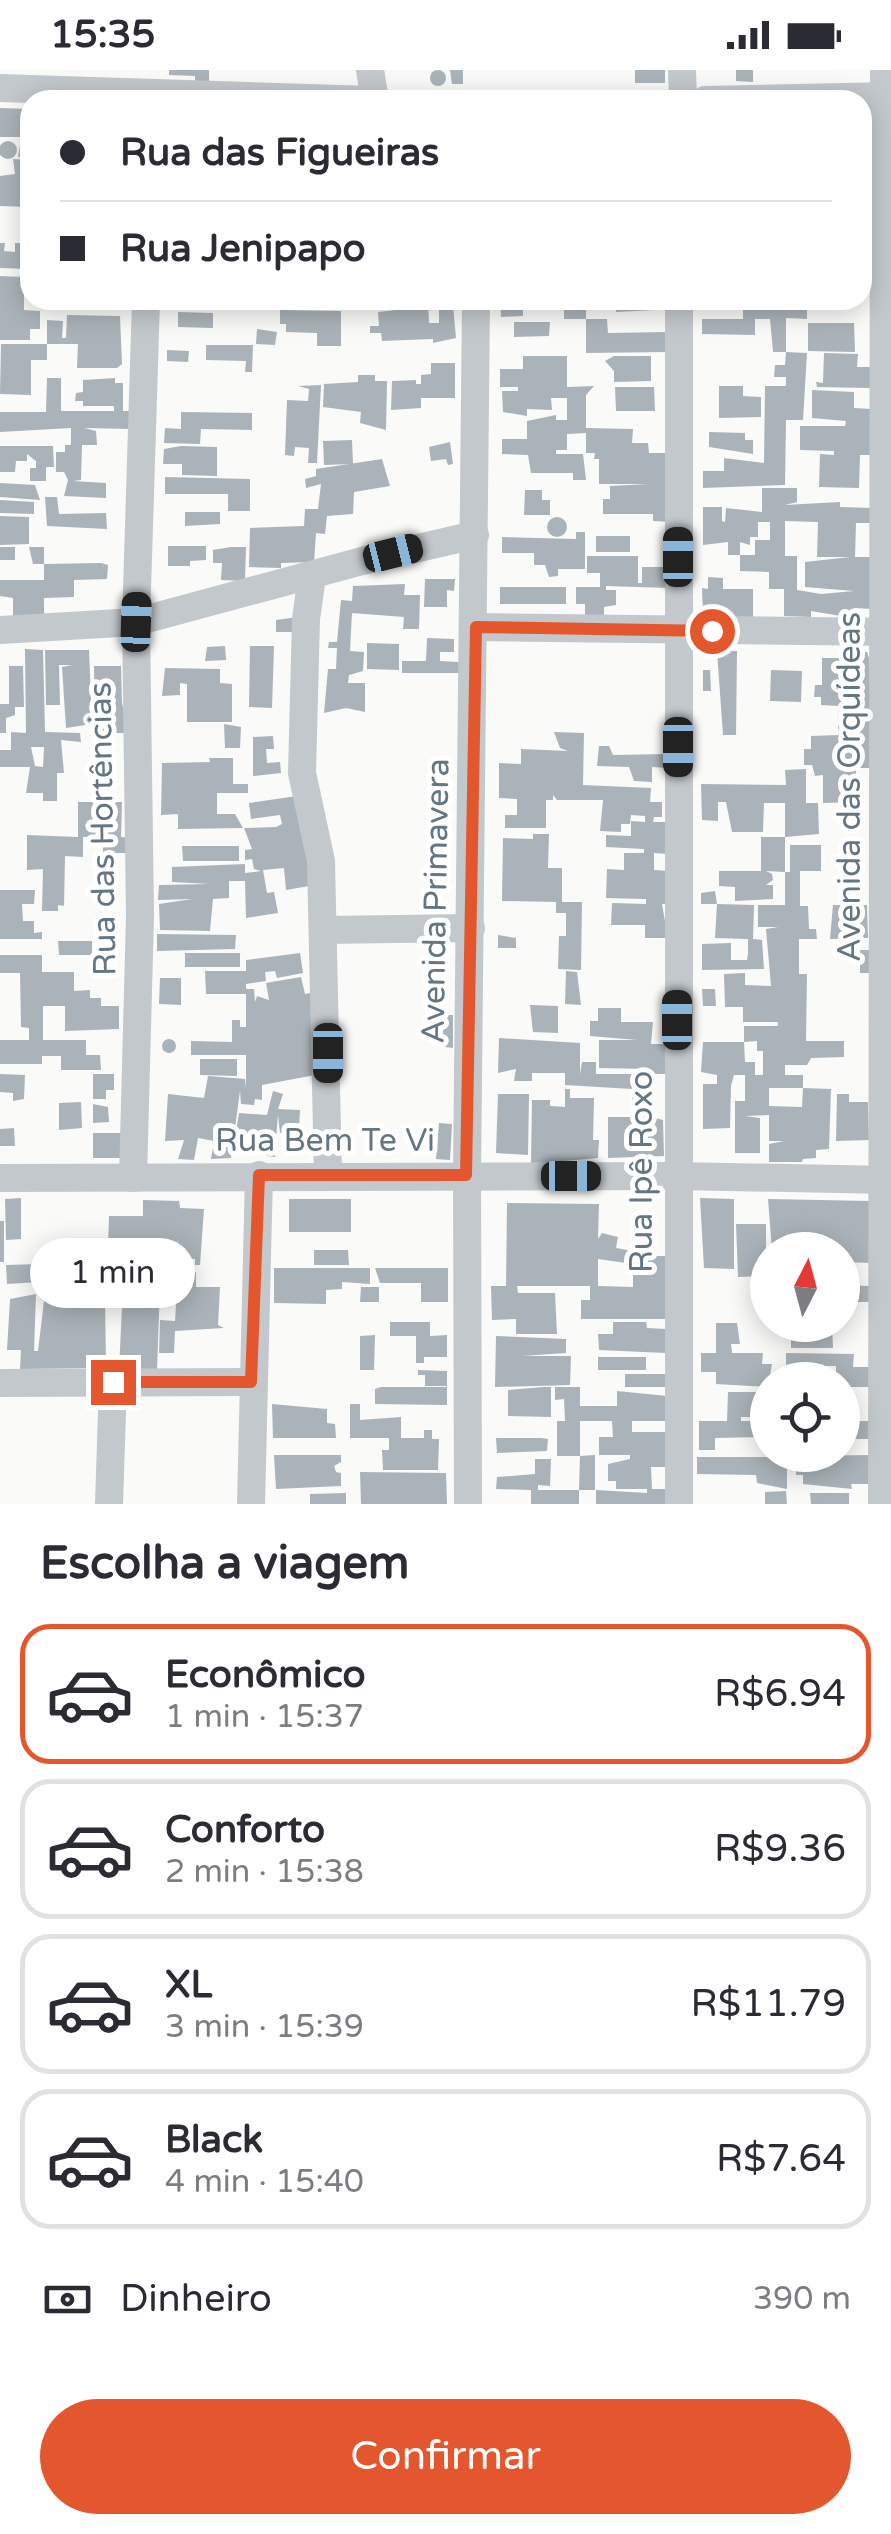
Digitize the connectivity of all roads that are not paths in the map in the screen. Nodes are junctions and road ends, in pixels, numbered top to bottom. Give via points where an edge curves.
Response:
1 (144, 87) edge
2 (886, 87) edge
3 (0, 88) edge
4 (197, 90) edge
5 (844, 90) edge
6 (146, 310) edge
7 (476, 310) edge
8 (679, 310) edge
9 (475, 536) junction
10 (312, 576) junction
11 (136, 622) junction
12 (476, 627) junction
13 (0, 630) edge
14 (678, 630) junction
15 (888, 632) edge
16 (471, 928) junction
17 (324, 930) junction
18 (259, 1175) junction
19 (466, 1175) junction
20 (328, 1176) junction
21 (676, 1176) junction
22 (0, 1178) edge
23 (133, 1178) junction
24 (887, 1180) edge
25 (113, 1382) junction
26 (251, 1382) junction
27 (0, 1383) edge
28 (109, 1504) edge
29 (251, 1504) edge
30 (468, 1504) edge
31 (679, 1504) edge
32 (882, 1504) edge

1 - 3 street
1 - 4 street
2 - 5 street
2 - 15 street, Avenida das Orquídeas
6 - 11 street, Rua das Hortências
7 - 9 street, Avenida Primavera
8 - 14 street, Rua Ipê Roxo
9 - 10 street
9 - 12 street, Avenida Primavera
10 - 11 street
10 - 17 street via 302,773 321,861
11 - 13 street
11 - 23 street, Rua das Hortências via 140,973
12 - 14 street
12 - 16 street, Avenida Primavera
14 - 15 street
14 - 21 street, Rua Ipê Roxo
15 - 24 street, Avenida das Orquídeas
16 - 17 street
16 - 19 street, Avenida Primavera
17 - 20 street
18 - 20 street, Rua Bem Te Vi
18 - 23 street, Rua Bem Te Vi
18 - 26 street
19 - 20 street, Rua Bem Te Vi
19 - 21 street, Rua Bem Te Vi
19 - 30 street, Avenida Primavera
21 - 24 street, Rua Bem Te Vi
21 - 31 street, Rua Ipê Roxo
22 - 23 street, Rua Bem Te Vi
24 - 32 street, Avenida das Orquídeas
25 - 26 street
25 - 27 street
25 - 28 street
26 - 29 street

